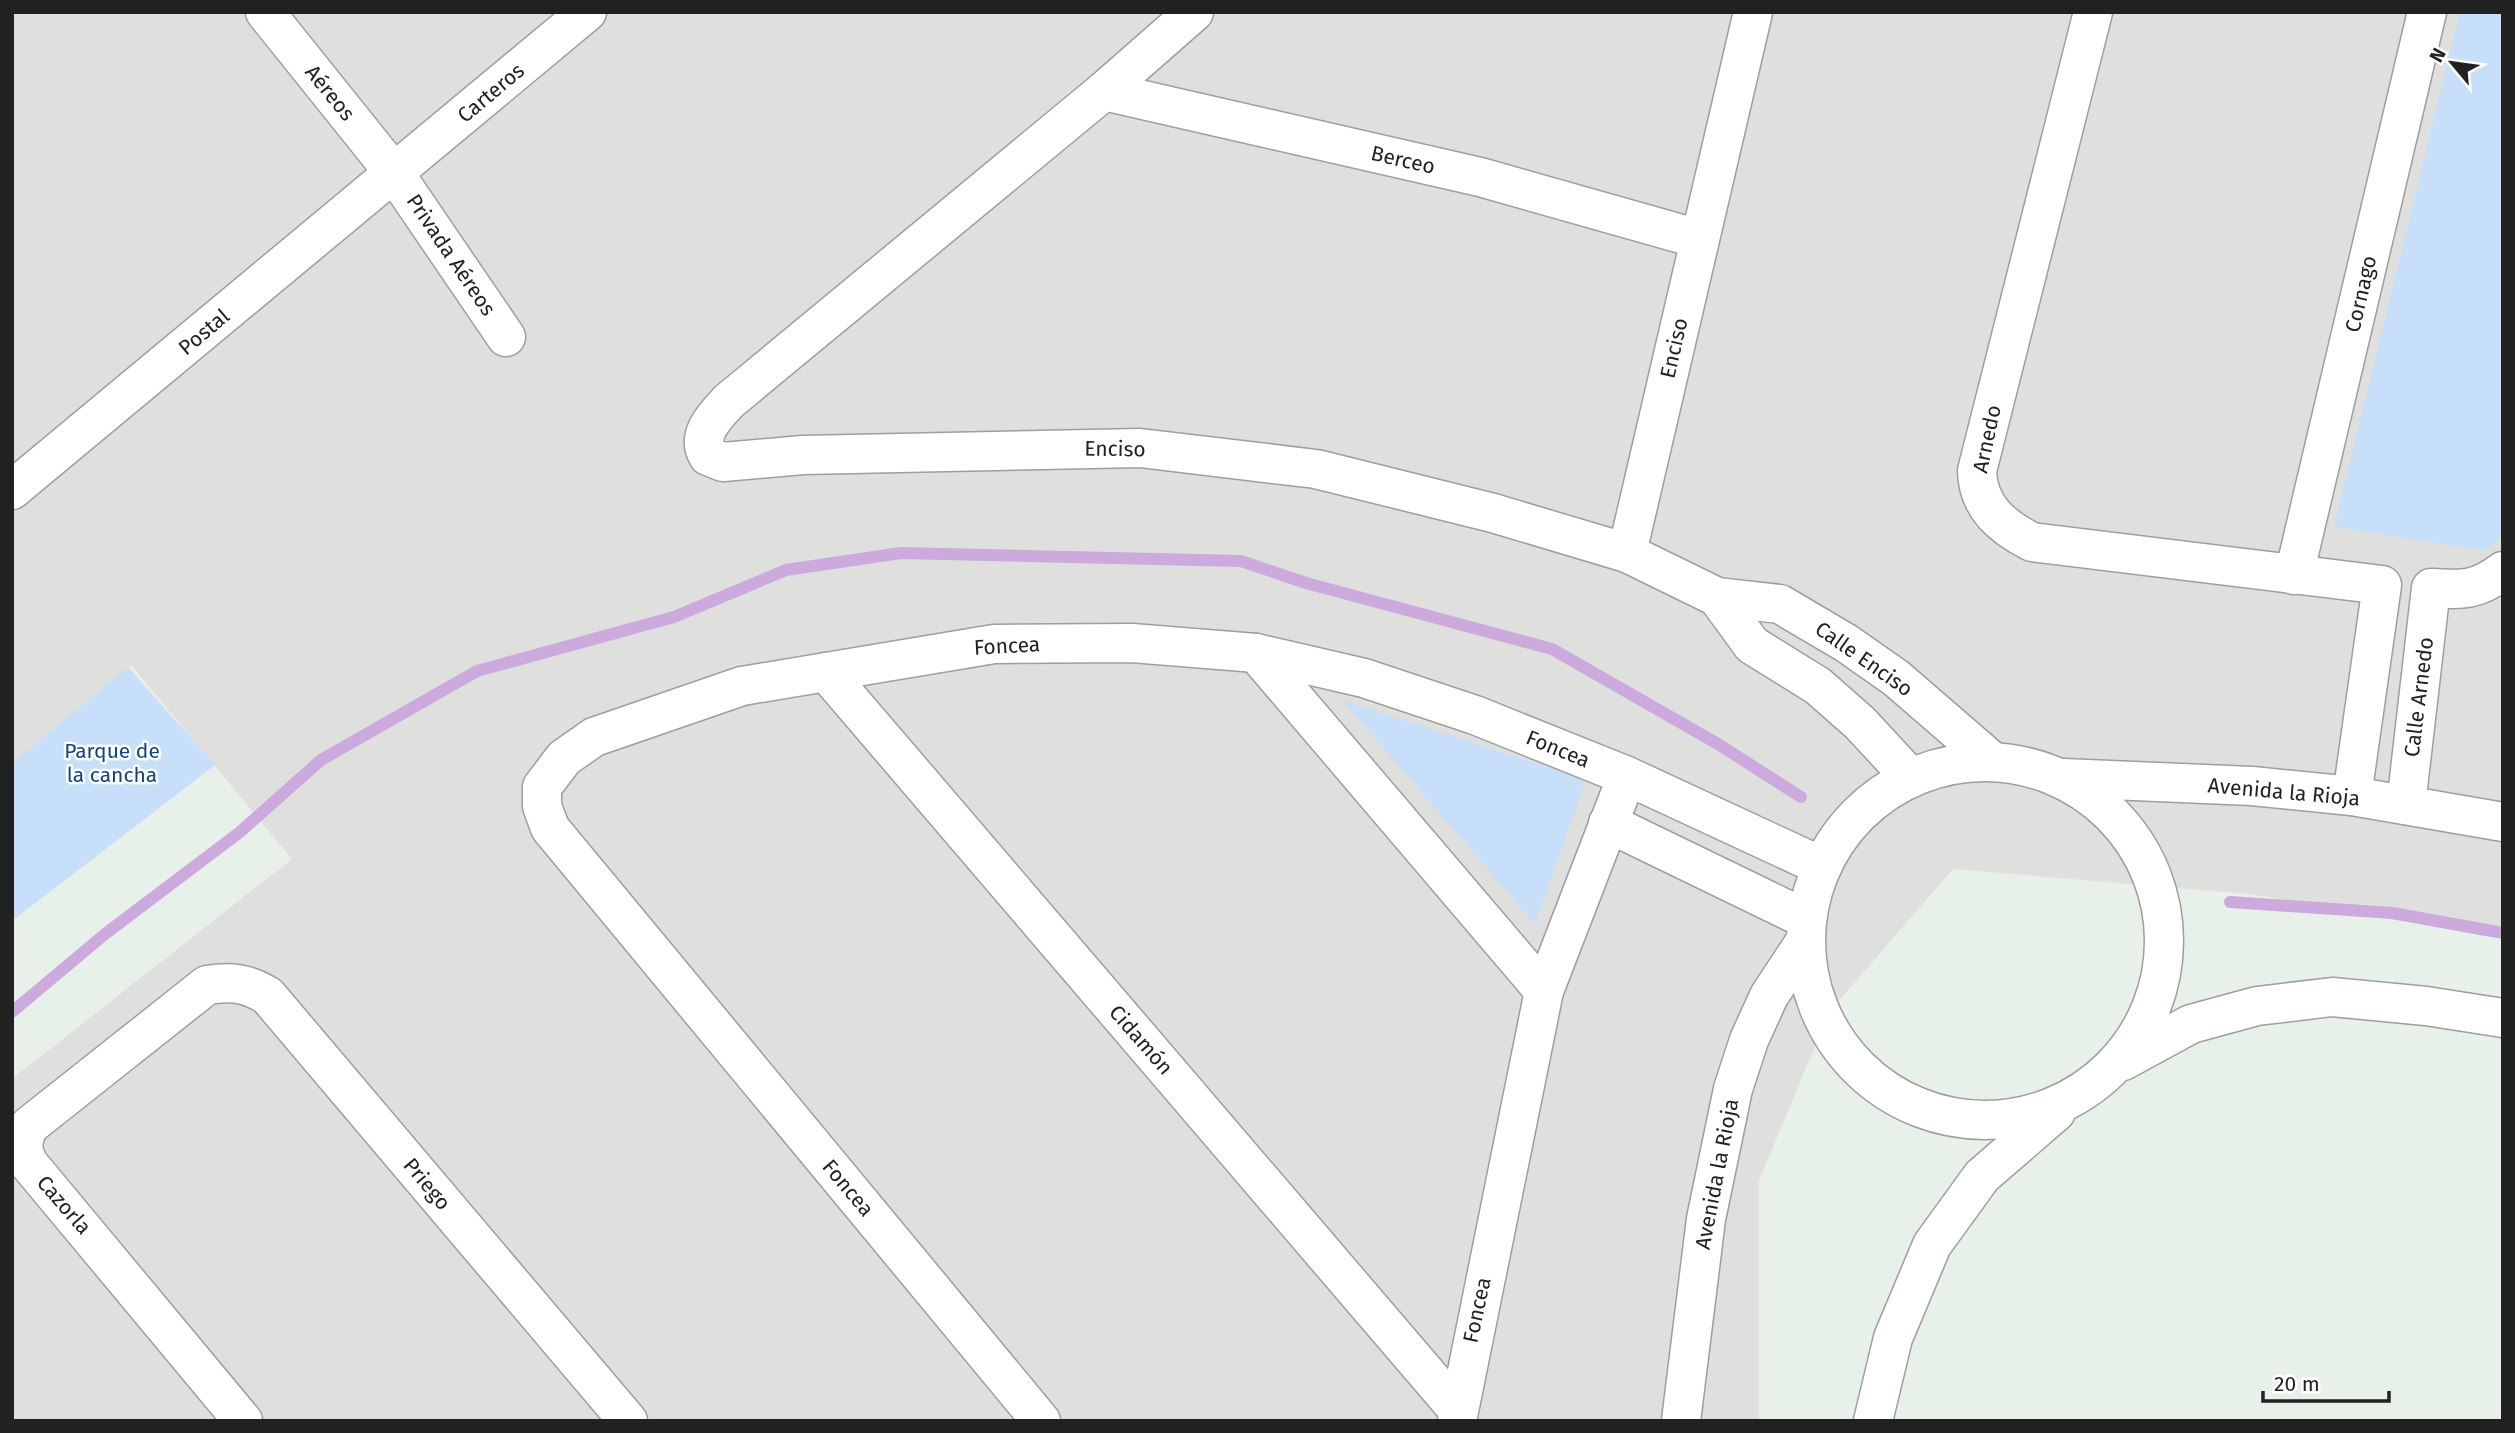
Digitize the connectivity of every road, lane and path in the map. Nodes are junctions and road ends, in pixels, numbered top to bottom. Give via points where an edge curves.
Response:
1 (265, 12) edge
2 (587, 12) edge
3 (1194, 12) edge
4 (1753, 12) edge
5 (2093, 12) edge
6 (2427, 12) edge
7 (1104, 91) junction
8 (395, 174) junction
9 (1699, 239) junction
10 (506, 337) dead end
11 (12, 490) edge
12 (1627, 553) junction
13 (2503, 571) edge
14 (2294, 575) junction
15 (1717, 597) junction
16 (1256, 653) junction
17 (826, 671) junction
18 (1992, 761) junction
19 (1627, 776) junction
20 (1910, 777) junction
21 (2063, 778) junction
22 (2352, 796) junction
23 (2406, 805) junction
24 (2503, 822) edge
25 (1608, 823) junction
26 (1822, 866) junction
27 (1805, 931) junction
28 (207, 985) joint
29 (1544, 991) junction
30 (2503, 1018) edge
31 (2115, 1065) junction
32 (2068, 1101) junction
33 (1457, 1415) edge
34 (243, 1421) edge
35 (628, 1421) edge
36 (1041, 1421) edge
37 (1681, 1421) edge
38 (1873, 1421) edge

1 - 8 street, Aéreos
2 - 8 street, Carteros
3 - 7 street, Enciso
4 - 9 street, Enciso
5 - 14 street, Arnedo via 1977,471 1978,488 2008,530 2032,542
6 - 14 street, Cornago
7 - 9 street, Berceo via 1480,177
7 - 12 street, Enciso via 729,401 705,433 708,456 723,462 803,455 1140,448 1316,469 1493,513
8 - 10 street, Privada Aéreos
8 - 11 street, Postal
9 - 12 street, Enciso
12 - 15 street, Calle Enciso
13 - 23 street, Calle Arnedo via 2483,586 2431,588
14 - 22 street, Arnedo via 2382,585
15 - 18 street, Calle Enciso via 1780,604 1835,636 1896,678
15 - 20 street, Calle Enciso via 1752,645 1818,686
16 - 17 street, Foncea via 1132,643 994,644
16 - 19 street, Foncea via 1364,678 1475,715
16 - 29 street
17 - 33 street, Cidamón
17 - 36 street, Foncea via 742,685 594,737 551,772 542,787 542,806 550,828
18 - 20 street via 1950,764
18 - 21 street via 2029,766
19 - 25 street, Foncea
19 - 26 street
20 - 26 street via 1874,799 1843,830
21 - 22 street, Avenida la Rioja via 2252,786
21 - 31 street via 2109,811 2143,855 2162,908 2163,964 2148,1018
22 - 23 street, Avenida la Rioja
23 - 24 street, Avenida la Rioja
25 - 27 street
25 - 29 street, Foncea
26 - 27 street
27 - 32 street via 1812,995 1835,1043 1871,1082 1916,1109 1966,1121 2018,1119
27 - 37 street, Avenida la Rioja via 1769,996 1733,1089 1706,1219
28 - 34 street, Cazorla via 29,1126 22,1152
28 - 35 street, Priego via 250,985 268,996
29 - 33 street, Foncea
30 - 31 street via 2332,998 2257,1006 2191,1024
31 - 32 street
32 - 38 street via 1982,1176 1932,1245 1893,1338

